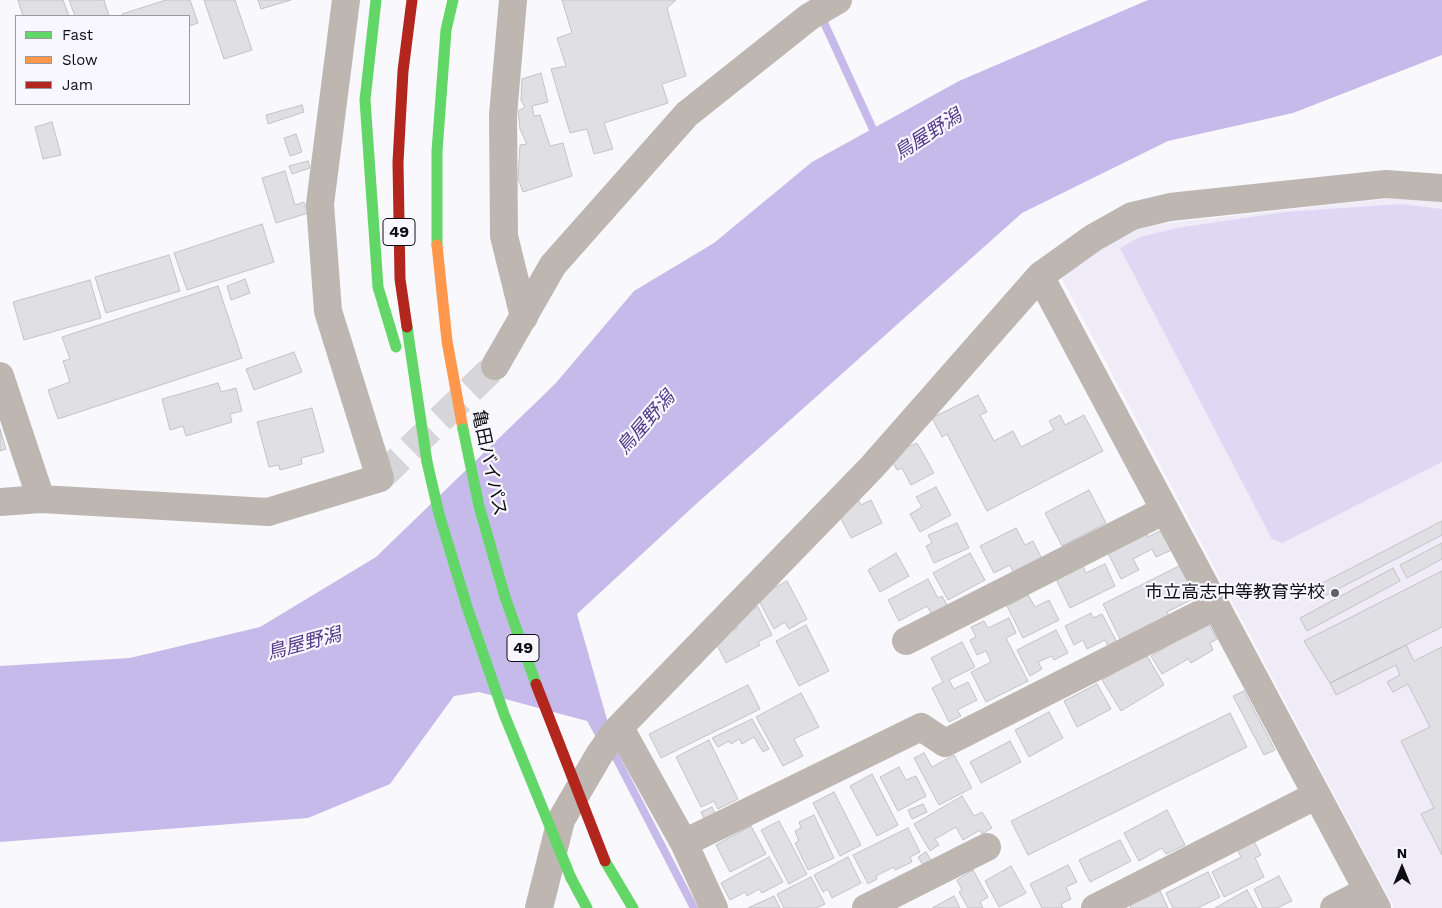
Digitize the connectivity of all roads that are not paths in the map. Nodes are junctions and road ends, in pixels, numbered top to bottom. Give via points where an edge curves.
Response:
1 (346, 0) edge
2 (376, 0) edge
3 (412, 0) edge
4 (453, 0) edge
5 (513, 0) edge
6 (838, 0) edge
7 (1442, 188) edge
8 (1040, 276) junction
9 (524, 317) junction
10 (496, 366) tunnel mouth
11 (0, 376) edge
12 (420, 425) junction
13 (41, 500) junction
14 (0, 502) edge
15 (1165, 510) junction
16 (1216, 606) junction
17 (906, 641) dead end
18 (617, 730) junction
19 (1317, 796) junction
20 (684, 843) junction
21 (987, 847) dead end
22 (1372, 899) edge
23 (540, 908) edge
24 (587, 908) edge
25 (632, 908) edge
26 (714, 908) edge
27 (866, 908) edge
28 (1095, 908) edge
29 (1334, 908) edge

1 - 13 street via 320,204 328,311 380,478 268,512
2 - 12 highway via 365,100 378,287
3 - 12 highway, 49 via 403,71 398,162 400,279
4 - 25 highway, 亀田バイパス / 49, bridge via 446,30 437,151 437,246 447,341 478,506 505,597 541,699 605,861
5 - 9 street via 503,115 504,236
6 - 9 street via 809,17 687,114 553,265
7 - 8 street via 1386,184 1170,206 1132,216 1093,238
8 - 15 street
8 - 18 street via 872,466
9 - 10 street
11 - 13 street
12 - 24 highway, 49, bridge via 439,514 471,620 504,714 571,878
13 - 14 street
15 - 16 street
15 - 17 street
16 - 19 street
16 - 20 street via 944,743 922,727
18 - 20 street
18 - 23 street via 560,820
19 - 22 street
19 - 28 street
20 - 26 street
21 - 27 street
22 - 29 street

